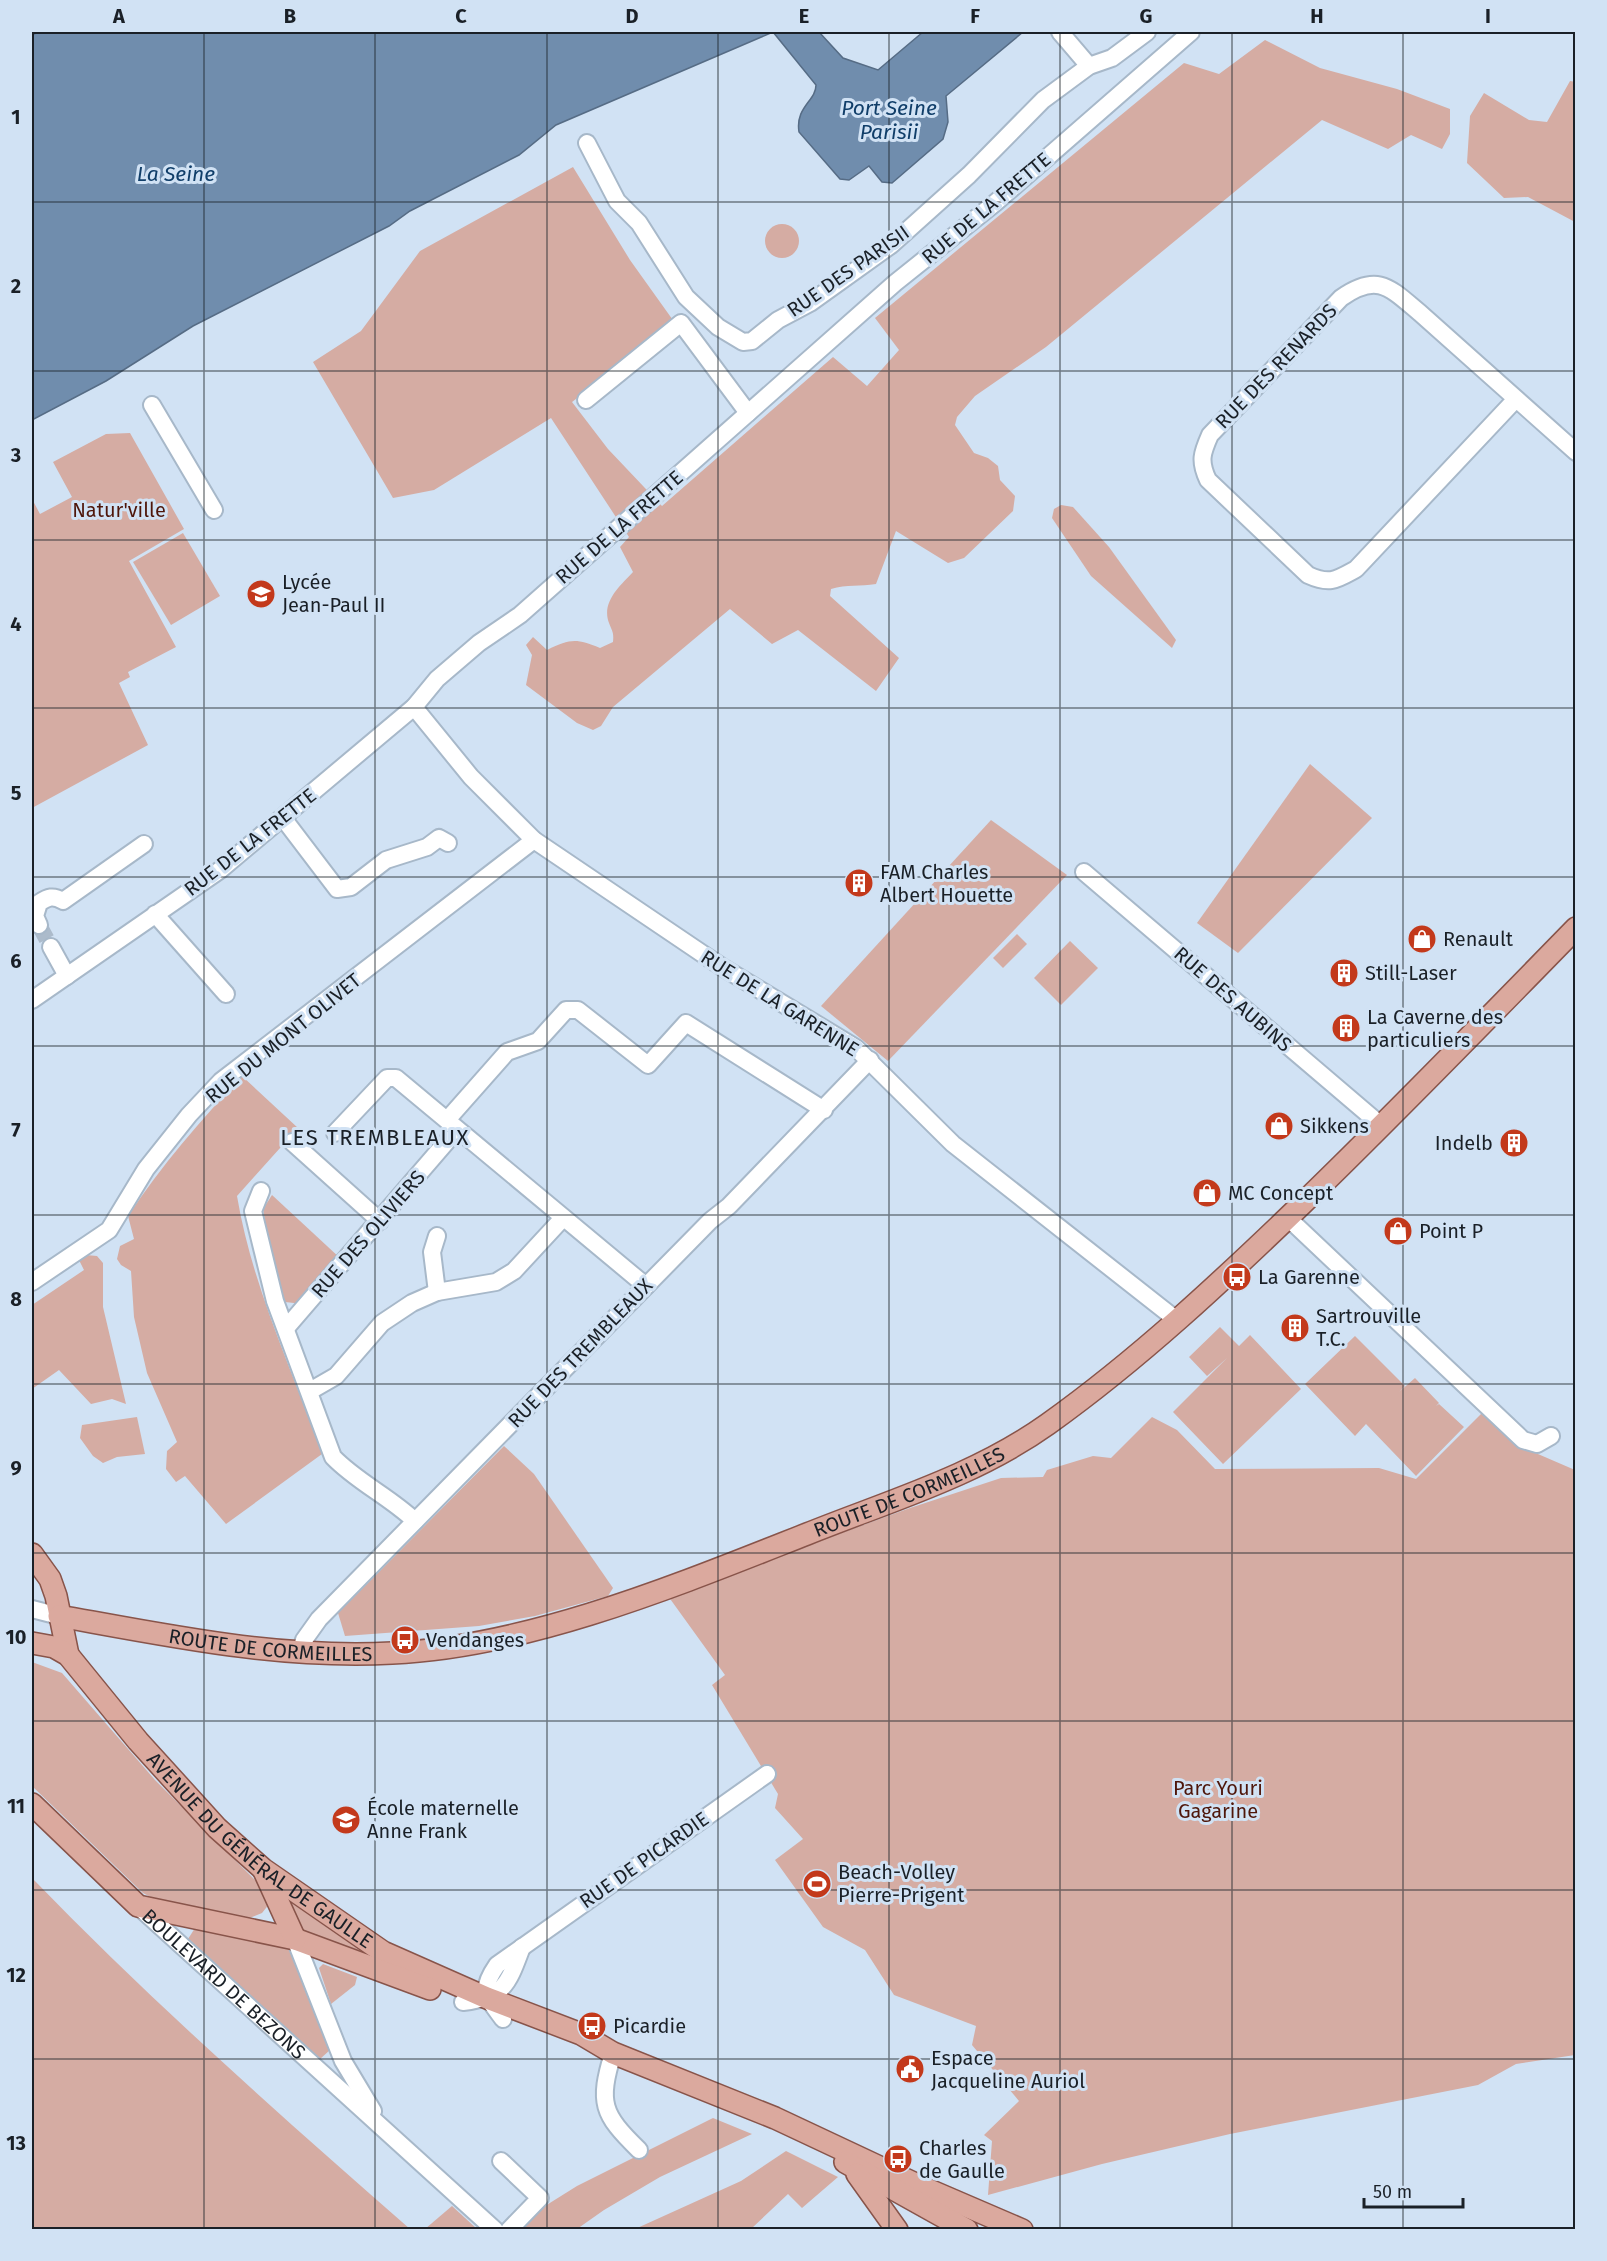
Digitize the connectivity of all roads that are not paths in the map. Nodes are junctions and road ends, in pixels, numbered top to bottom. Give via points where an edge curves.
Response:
1 (1060, 32) edge
2 (1147, 32) edge
3 (1191, 32) edge
4 (1089, 66) junction
5 (586, 143) dead end
6 (698, 308) junction
7 (681, 323) junction
8 (1516, 399) junction
9 (586, 400) dead end
10 (152, 405) dead end
11 (748, 413) junction
12 (1575, 452) edge
13 (214, 510) dead end
14 (414, 707) junction
15 (283, 818) junction
16 (534, 840) junction
17 (448, 843) dead end
18 (144, 844) dead end
19 (1084, 872) dead end
20 (155, 914) junction
21 (39, 925) tunnel mouth
22 (1575, 928) edge
23 (51, 946) tunnel mouth
24 (67, 976) junction
25 (226, 994) dead end
26 (32, 1000) edge
27 (870, 1060) junction
28 (824, 1110) junction
29 (447, 1120) junction
30 (1382, 1126) junction
31 (335, 1133) dead end
32 (448, 1140) dead end
33 (292, 1142) dead end
34 (261, 1191) dead end
35 (563, 1218) junction
36 (1288, 1218) junction
37 (380, 1221) junction
38 (437, 1236) dead end
39 (32, 1282) edge
40 (646, 1286) junction
41 (437, 1292) junction
42 (1178, 1321) junction
43 (287, 1327) junction
44 (310, 1391) junction
45 (1551, 1436) dead end
46 (415, 1521) junction
47 (32, 1554) edge
48 (32, 1609) edge
49 (59, 1616) junction
50 (32, 1643) edge
51 (300, 1653) junction
52 (68, 1655) junction
53 (767, 1774) dead end
54 (32, 1804) edge
55 (263, 1869) junction
56 (138, 1906) junction
57 (283, 1910) junction
58 (244, 1927) junction
59 (295, 1938) junction
60 (522, 1947) junction
61 (507, 1984) junction
62 (475, 2000) junction
63 (508, 2014) junction
64 (613, 2053) junction
65 (798, 2129) junction
66 (639, 2150) dead end
67 (419, 2160) junction
68 (501, 2162) dead end
69 (854, 2168) junction
70 (993, 2224) edge
71 (495, 2229) edge
72 (509, 2229) edge
73 (897, 2229) edge
74 (967, 2229) edge
75 (1022, 2229) edge

1 - 4 street
2 - 4 street, RUE DES PARISII via 1112,58
3 - 11 street, RUE DE LA FRETTE
4 - 6 street, RUE DES PARISII via 1043,100 969,175 891,245 752,341 743,342 718,327
5 - 6 street, RUE DES PARISII via 617,201 639,223
6 - 7 street
7 - 9 street
7 - 11 street
8 - 8 street, RUE DES RENARDS via 1356,569 1337,580 1323,582 1308,575 1208,480 1201,466 1201,455 1210,435 1341,298 1366,284 1394,292
8 - 12 street, RUE DES RENARDS
10 - 13 street
11 - 14 street, RUE DE LA FRETTE via 520,615 437,679
14 - 15 street, RUE DE LA FRETTE
14 - 16 street, RUE DE LA GARENNE via 471,777
15 - 17 street, RUE DE LA FRETTE via 337,890 351,887 390,858 427,848 439,838
15 - 20 street, RUE DE LA FRETTE via 220,870
16 - 27 street, RUE DE LA GARENNE via 722,968
16 - 39 street, RUE DU MONT OLIVET via 221,1081 146,1169 109,1230
18 - 21 street via 63,901 47,897 39,903 35,916
19 - 30 street, RUE DES AUBINS
20 - 24 street, RUE DE LA FRETTE
20 - 25 street
22 - 30 main road, ROUTE DE CORMEILLES
23 - 24 street
24 - 26 street, RUE DE LA FRETTE
27 - 28 street, RUE DES TREMBLEAUX
27 - 42 street, RUE DE LA GARENNE via 953,1144
28 - 29 street via 686,1023 648,1065 578,1010 566,1010 538,1041 507,1052
28 - 40 street, RUE DES TREMBLEAUX
29 - 31 street via 396,1078 387,1078
29 - 35 street
30 - 36 main road, ROUTE DE CORMEILLES
32 - 37 street, RUE DES OLIVIERS
33 - 37 street
34 - 43 street via 253,1211 275,1301
35 - 40 street
35 - 41 street via 514,1271 496,1282
36 - 42 main road, ROUTE DE CORMEILLES
36 - 45 street via 1523,1440 1537,1444
37 - 43 street, RUE DES OLIVIERS
38 - 41 street via 432,1252
40 - 46 street, RUE DES TREMBLEAUX
41 - 44 street via 382,1323 336,1376
42 - 51 main road, ROUTE DE CORMEILLES via 1046,1426 965,1473 754,1555 598,1611 525,1632 396,1653
43 - 44 street
44 - 46 street via 333,1457
46 - 51 street, RUE DES TREMBLEAUX via 319,1619
47 - 49 main road, AVENUE DU GÉNÉRAL DE GAULLE via 50,1579
48 - 49 street
49 - 50 main road
49 - 51 main road, ROUTE DE CORMEILLES via 204,1642
49 - 52 main road, AVENUE DU GÉNÉRAL DE GAULLE
50 - 52 main road, AVENUE DU GÉNÉRAL DE GAULLE via 54,1647
52 - 55 main road, AVENUE DU GÉNÉRAL DE GAULLE via 204,1814
53 - 60 street, RUE DE PICARDIE
54 - 56 main road, BOULEVARD DE BEZONS
55 - 57 main road
55 - 62 main road, AVENUE DU GÉNÉRAL DE GAULLE via 382,1952
56 - 58 main road
56 - 67 street, BOULEVARD DE BEZONS
57 - 58 main road via 268,1921
57 - 59 main road
58 - 59 main road
59 - 62 main road
59 - 67 street, BOULEVARD DE BEZONS via 343,2061 371,2110
60 - 61 street
60 - 62 street, RUE DE PICARDIE via 497,1965
61 - 62 street
61 - 63 street
62 - 63 main road
63 - 64 main road via 581,2034
64 - 65 main road
64 - 66 street via 603,2094 608,2113 620,2132
65 - 69 main road
65 - 70 main road
67 - 71 street, BOULEVARD DE BEZONS
68 - 72 street via 540,2198
69 - 73 main road
69 - 74 main road
70 - 75 main road

